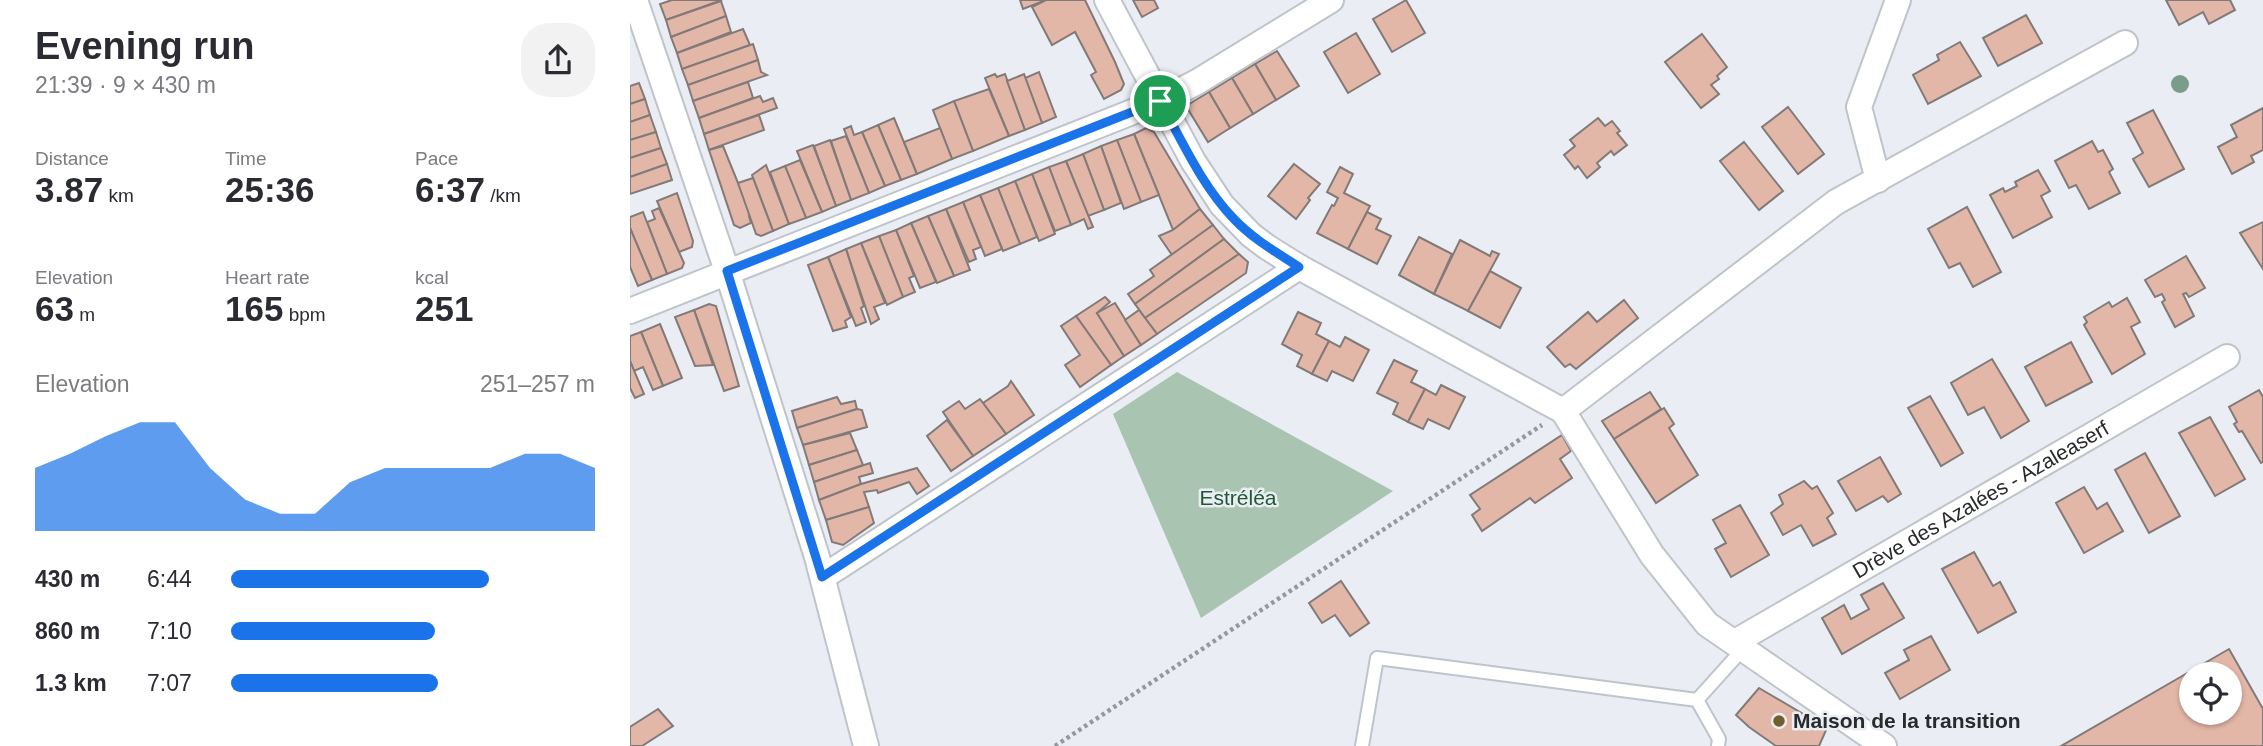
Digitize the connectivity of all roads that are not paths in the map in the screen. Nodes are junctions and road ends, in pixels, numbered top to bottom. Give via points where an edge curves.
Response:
1 (635, 0) edge
2 (1107, 0) edge
3 (1332, 0) edge
4 (1898, 0) edge
5 (2125, 43) dead end
6 (1160, 101) junction
7 (1878, 180) junction
8 (1299, 267) junction
9 (727, 271) junction
10 (630, 311) edge
11 (2227, 357) dead end
12 (1563, 411) junction
13 (822, 577) junction
14 (1739, 646) junction
15 (1697, 700) junction
16 (866, 746) edge
17 (1362, 746) edge
18 (1718, 746) edge
19 (1884, 746) edge

1 - 9 street
2 - 6 street
3 - 6 street
4 - 7 street via 1858,107
5 - 7 street
6 - 8 street via 1222,205 1251,235
6 - 9 street
7 - 12 street via 1836,202
8 - 12 street
8 - 13 street
9 - 10 street
9 - 13 street
11 - 14 street, Drève des Azalées - Azaleaserf
12 - 14 street via 1652,555 1707,624
13 - 16 street
14 - 15 lane
14 - 19 street
15 - 17 lane via 1377,658
15 - 18 lane via 1719,739

